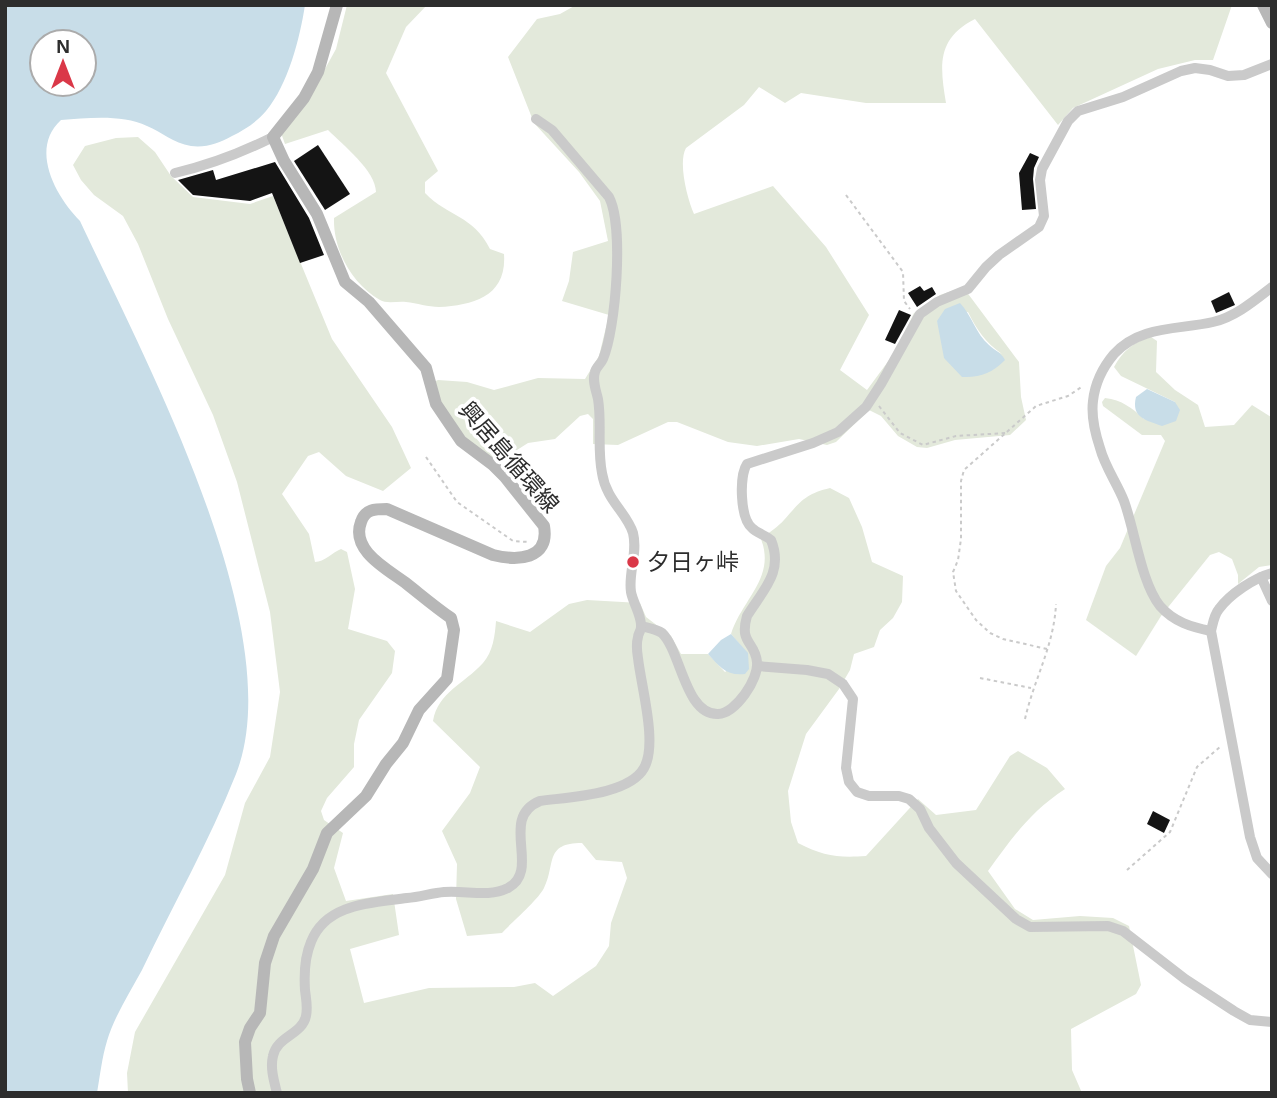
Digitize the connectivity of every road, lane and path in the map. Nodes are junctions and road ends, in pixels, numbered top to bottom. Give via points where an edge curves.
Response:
1 (337, 5) edge
2 (1263, 5) edge
3 (1272, 23) edge
4 (1272, 64) edge
5 (536, 119) dead end
6 (273, 137) junction
7 (175, 173) dead end
8 (846, 195) dead end
9 (1272, 287) edge
10 (916, 318) junction
11 (1099, 376) junction
12 (873, 397) junction
13 (1008, 432) junction
14 (426, 457) dead end
15 (544, 541) junction
16 (1266, 575) edge
17 (1272, 601) edge
18 (1056, 604) dead end
19 (642, 626) junction
20 (1211, 631) junction
21 (1047, 649) junction
22 (757, 666) junction
23 (980, 678) dead end
24 (1032, 688) junction
25 (1025, 719) dead end
26 (1232, 742) junction
27 (1127, 870) dead end
28 (1272, 874) edge
29 (1272, 1022) edge
30 (250, 1093) edge
31 (276, 1093) edge

1 - 6 main road via 318,72
2 - 3 main road
4 - 10 street via 1244,75 1195,68 1181,71 1079,111 1042,169 1044,216 1039,227 992,261 968,289 937,302
5 - 19 street via 552,130 614,207 612,316 594,381 601,418 601,470 605,488 632,530 631,594
6 - 7 street via 224,159
6 - 15 main road, 興居島循環線 via 317,214 345,282 369,302 426,368 436,404 461,440 505,477 544,526
8 - 10 path via 903,272 904,301
9 - 11 street via 1244,309 1216,322 1135,337 1115,352
10 - 12 street
11 - 13 path via 1069,396 1036,406
11 - 20 street via 1093,422 1100,451 1127,509 1149,587 1174,619
12 - 13 path via 900,433 923,445 956,436
12 - 22 street via 838,432 747,464 742,471 747,522 771,540 777,561 745,624 745,638
13 - 21 path via 964,470 961,539 953,583 976,620 990,633
14 - 15 path via 457,502 513,541
15 - 30 main road, 興居島循環線 via 524,558 509,559 387,509 374,509 361,522 360,540 376,563 451,618 451,664 447,679 419,710 403,743 366,796 327,833 313,869 274,936 265,963 260,1013 245,1042
16 - 17 street
16 - 20 street via 1230,597 1218,610
18 - 21 path via 1055,628
19 - 22 street via 661,633 694,698 713,714 730,712 738,704
19 - 31 street via 638,658 649,754 636,779 529,806 521,822 518,877 498,892 446,892 360,905 340,910 324,922 307,955 306,1019 276,1045 272,1069
20 - 26 street
21 - 24 path
22 - 29 street via 828,674 843,684 853,699 846,768 849,782 857,792 869,796 909,799 956,863 1016,919 1030,927 1108,926 1122,931 1234,1012 1250,1020
23 - 24 path
24 - 25 path
26 - 27 path via 1197,767 1170,832
26 - 28 street via 1250,837 1257,858

